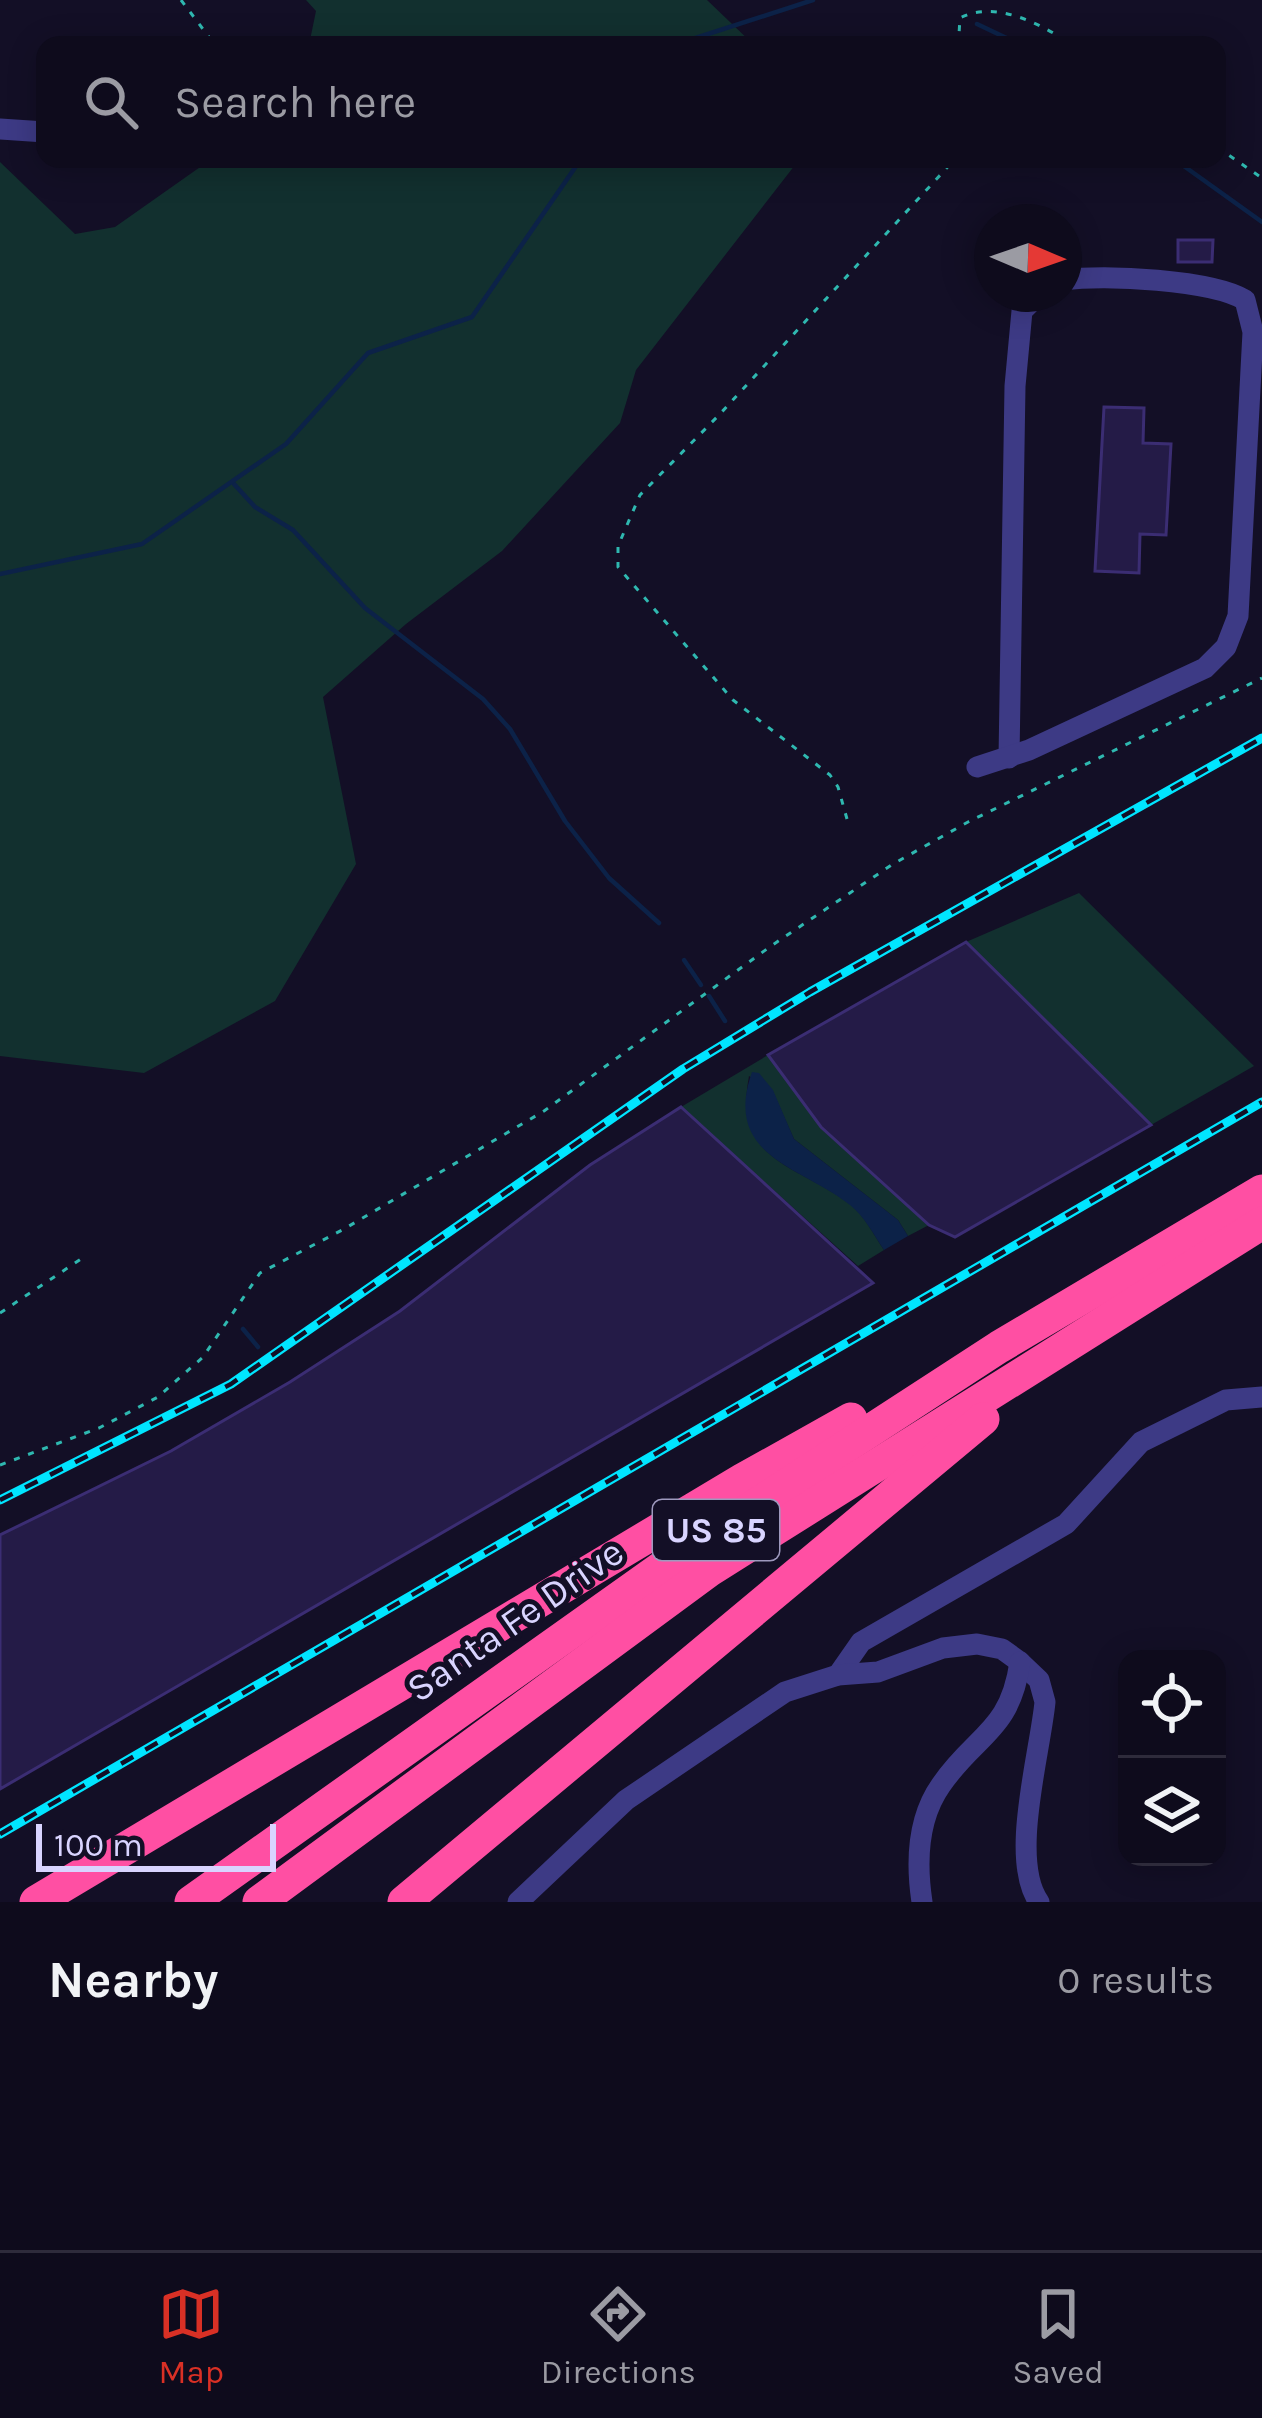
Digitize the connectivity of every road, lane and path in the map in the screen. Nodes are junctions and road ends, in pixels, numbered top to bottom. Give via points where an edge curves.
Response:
1 (182, 0) edge
2 (979, 3) edge
3 (1010, 4) dead end
4 (208, 36) edge
5 (960, 36) edge
6 (1059, 36) edge
7 (0, 129) edge
8 (36, 131) edge
9 (1226, 152) edge
10 (947, 168) edge
11 (1262, 178) edge
12 (1082, 280) edge
13 (1022, 312) edge
14 (1262, 678) edge
15 (1009, 758) junction
16 (977, 767) dead end
17 (848, 820) dead end
18 (1262, 1191) edge
19 (1254, 1228) edge
20 (87, 1255) dead end
21 (1070, 1304) junction
22 (0, 1312) edge
23 (1262, 1397) edge
24 (0, 1465) edge
25 (1020, 1662) junction
26 (838, 1675) junction
27 (36, 1902) edge
28 (191, 1902) edge
29 (259, 1902) edge
30 (404, 1902) edge
31 (518, 1902) edge
32 (922, 1902) edge
33 (1039, 1902) edge

1 - 4 path
2 - 5 path via 960,18
3 - 6 path
7 - 8 street
9 - 11 path
10 - 17 path via 640,495 618,546 619,567 733,700 830,776
12 - 15 street via 1182,283 1245,300 1252,332 1238,616 1226,647 1205,668
13 - 15 street
14 - 24 path via 893,864 544,1111 260,1273 203,1357 158,1397
15 - 16 street
18 - 21 highway, Santa Fe Drive / US 85
19 - 29 highway, Santa Fe Drive / US 85 via 710,1570
19 - 30 highway via 990,1413
20 - 22 path
21 - 27 highway via 742,1480
21 - 28 highway, Santa Fe Drive / US 85 via 685,1551
23 - 26 street via 1226,1400 1142,1442 1066,1524 861,1642
25 - 26 street via 977,1644
25 - 32 street via 1000,1722 929,1807 920,1835
25 - 33 street via 1040,1680 1045,1702 1023,1852
26 - 31 street via 785,1692 626,1800

